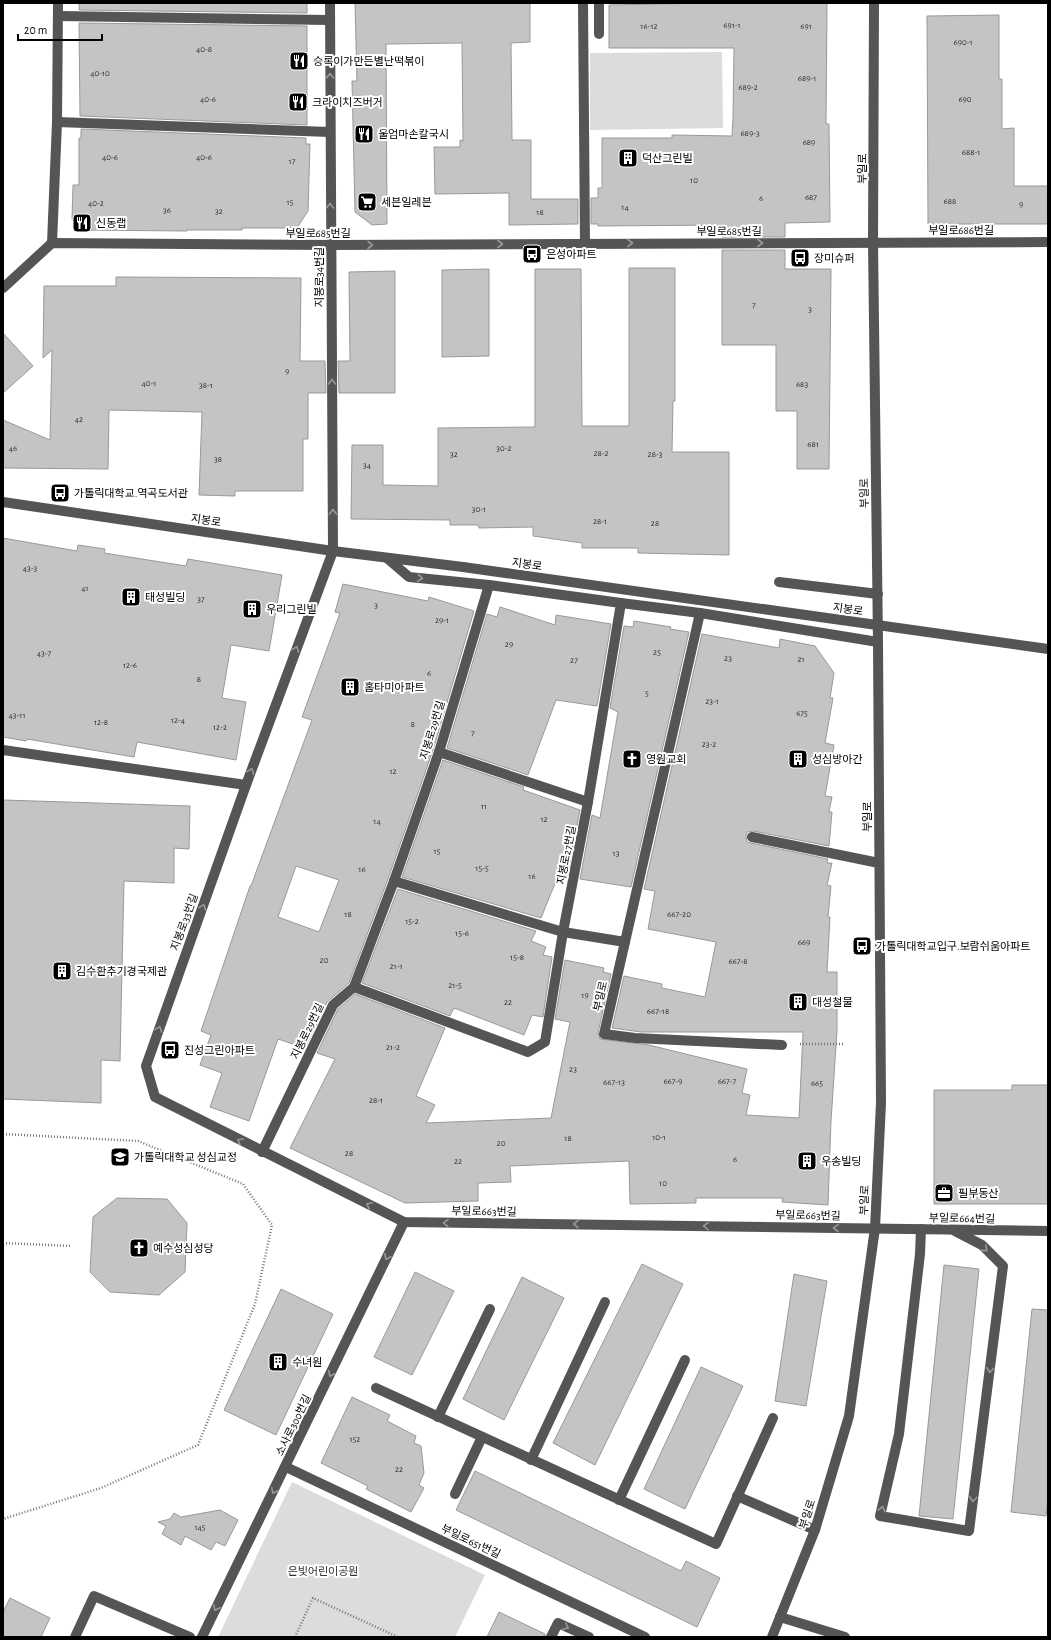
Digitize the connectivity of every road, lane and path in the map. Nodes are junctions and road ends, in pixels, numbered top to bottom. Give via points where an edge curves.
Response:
1 (58, 3) edge
2 (330, 3) edge
3 (583, 3) edge
4 (599, 3) edge
5 (874, 3) edge
6 (58, 16) junction
7 (330, 20) junction
8 (599, 34) dead end
9 (57, 122) junction
10 (330, 132) junction
11 (873, 242) junction
12 (1048, 242) edge
13 (52, 243) junction
14 (585, 244) junction
15 (330, 245) junction
16 (3, 288) edge
17 (3, 502) edge
18 (333, 551) junction
19 (388, 559) junction
20 (779, 582) dead end
21 (489, 585) junction
22 (878, 594) junction
23 (621, 603) junction
24 (700, 613) junction
25 (878, 642) junction
26 (1048, 649) edge
27 (3, 750) edge
28 (439, 752) junction
29 (246, 785) junction
30 (588, 802) junction
31 (752, 837) dead end
32 (879, 863) junction
33 (394, 881) junction
34 (563, 932) junction
35 (625, 942) junction
36 (354, 987) junction
37 (782, 1044) joint
38 (844, 1044) dead end
39 (146, 1066) joint
40 (3, 1134) edge
41 (262, 1152) junction
42 (404, 1222) junction
43 (875, 1228) junction
44 (920, 1229) junction
45 (951, 1230) junction
46 (1048, 1231) edge
47 (3, 1242) edge
48 (72, 1246) dead end
49 (605, 1302) dead end
50 (490, 1309) dead end
51 (685, 1360) dead end
52 (376, 1388) dead end
53 (438, 1417) junction
54 (773, 1418) dead end
55 (482, 1437) junction
56 (531, 1460) junction
57 (286, 1467) junction
58 (455, 1494) dead end
59 (737, 1496) junction
60 (619, 1500) junction
61 (3, 1519) edge
62 (815, 1530) junction
63 (780, 1617) junction
64 (75, 1637) edge
65 (190, 1637) edge
66 (202, 1637) edge
67 (295, 1637) edge
68 (398, 1637) edge
69 (551, 1637) edge
70 (589, 1637) edge
71 (646, 1637) edge
72 (772, 1637) edge
73 (845, 1637) edge

1 - 6 street
2 - 7 street, 지봉로34번길
3 - 14 street
4 - 8 street
5 - 11 street, 부일로
6 - 7 street
6 - 9 street
10 -> 7 street, 지봉로34번길
9 - 10 street
9 - 13 street
15 -> 10 street, 지봉로34번길
11 - 12 street, 부일로686번길
14 -> 11 street, 부일로685번길
11 - 22 street, 부일로
13 - 15 street, 부일로685번길
13 - 16 street
15 -> 14 street, 부일로685번길
18 -> 15 street, 지봉로34번길
17 - 18 street, 지봉로
18 - 19 street, 지봉로
29 -> 18 street, 지봉로33번길
19 -> 21 street via 409,577
19 - 26 street, 지봉로, bridge via 463,567
20 - 22 street
21 - 23 street
21 - 28 street, 지봉로29번길
22 - 25 street, 부일로
23 - 24 street
23 - 30 street, 지봉로27번길
24 - 25 street
24 - 35 street, 부일로
25 - 32 street, 부일로
27 - 29 street
28 - 30 street
28 - 33 street, 지봉로29번길
39 -> 29 street, 지봉로33번길
30 - 34 street, 지봉로27번길
31 - 32 street
32 - 43 street, 부일로 via 881,1103
33 - 34 street
33 - 36 street, 지봉로29번길
34 - 35 street
34 - 36 street, 지봉로27번길 via 545,1042 528,1052
35 - 37 street, 부일로 via 604,1034 635,1038
36 - 41 street, 지봉로29번길 via 333,1005
37 - 38 path
41 -> 39 street, 부일로663번길 via 155,1097
40 - 61 path via 138,1141 243,1184 272,1225 255,1304 198,1445 101,1488
42 -> 41 street, 부일로663번길
43 -> 42 street, 부일로663번길
42 -> 57 street, 소사로300번길
43 - 44 street, 부일로664번길
43 - 62 street, 부일로 via 849,1416
44 - 45 street, 부일로664번길
45 -> 44 street via 982,1245 1003,1266 969,1531 880,1516 899,1434 920,1254
45 - 46 street, 부일로664번길
47 - 48 path
49 - 56 street
50 - 53 street
51 - 60 street
52 - 53 street
53 - 55 street
54 - 59 street
55 - 56 street
55 - 58 street
56 - 60 street
57 -> 66 street, 소사로300번길
57 - 71 street, 부일로651번길
59 - 60 street via 716,1544
59 - 62 street
62 - 63 street, 부일로
63 - 72 street, 부일로
63 - 73 street
64 - 65 street via 94,1596
67 - 68 path via 312,1598
69 -> 70 street via 558,1623

